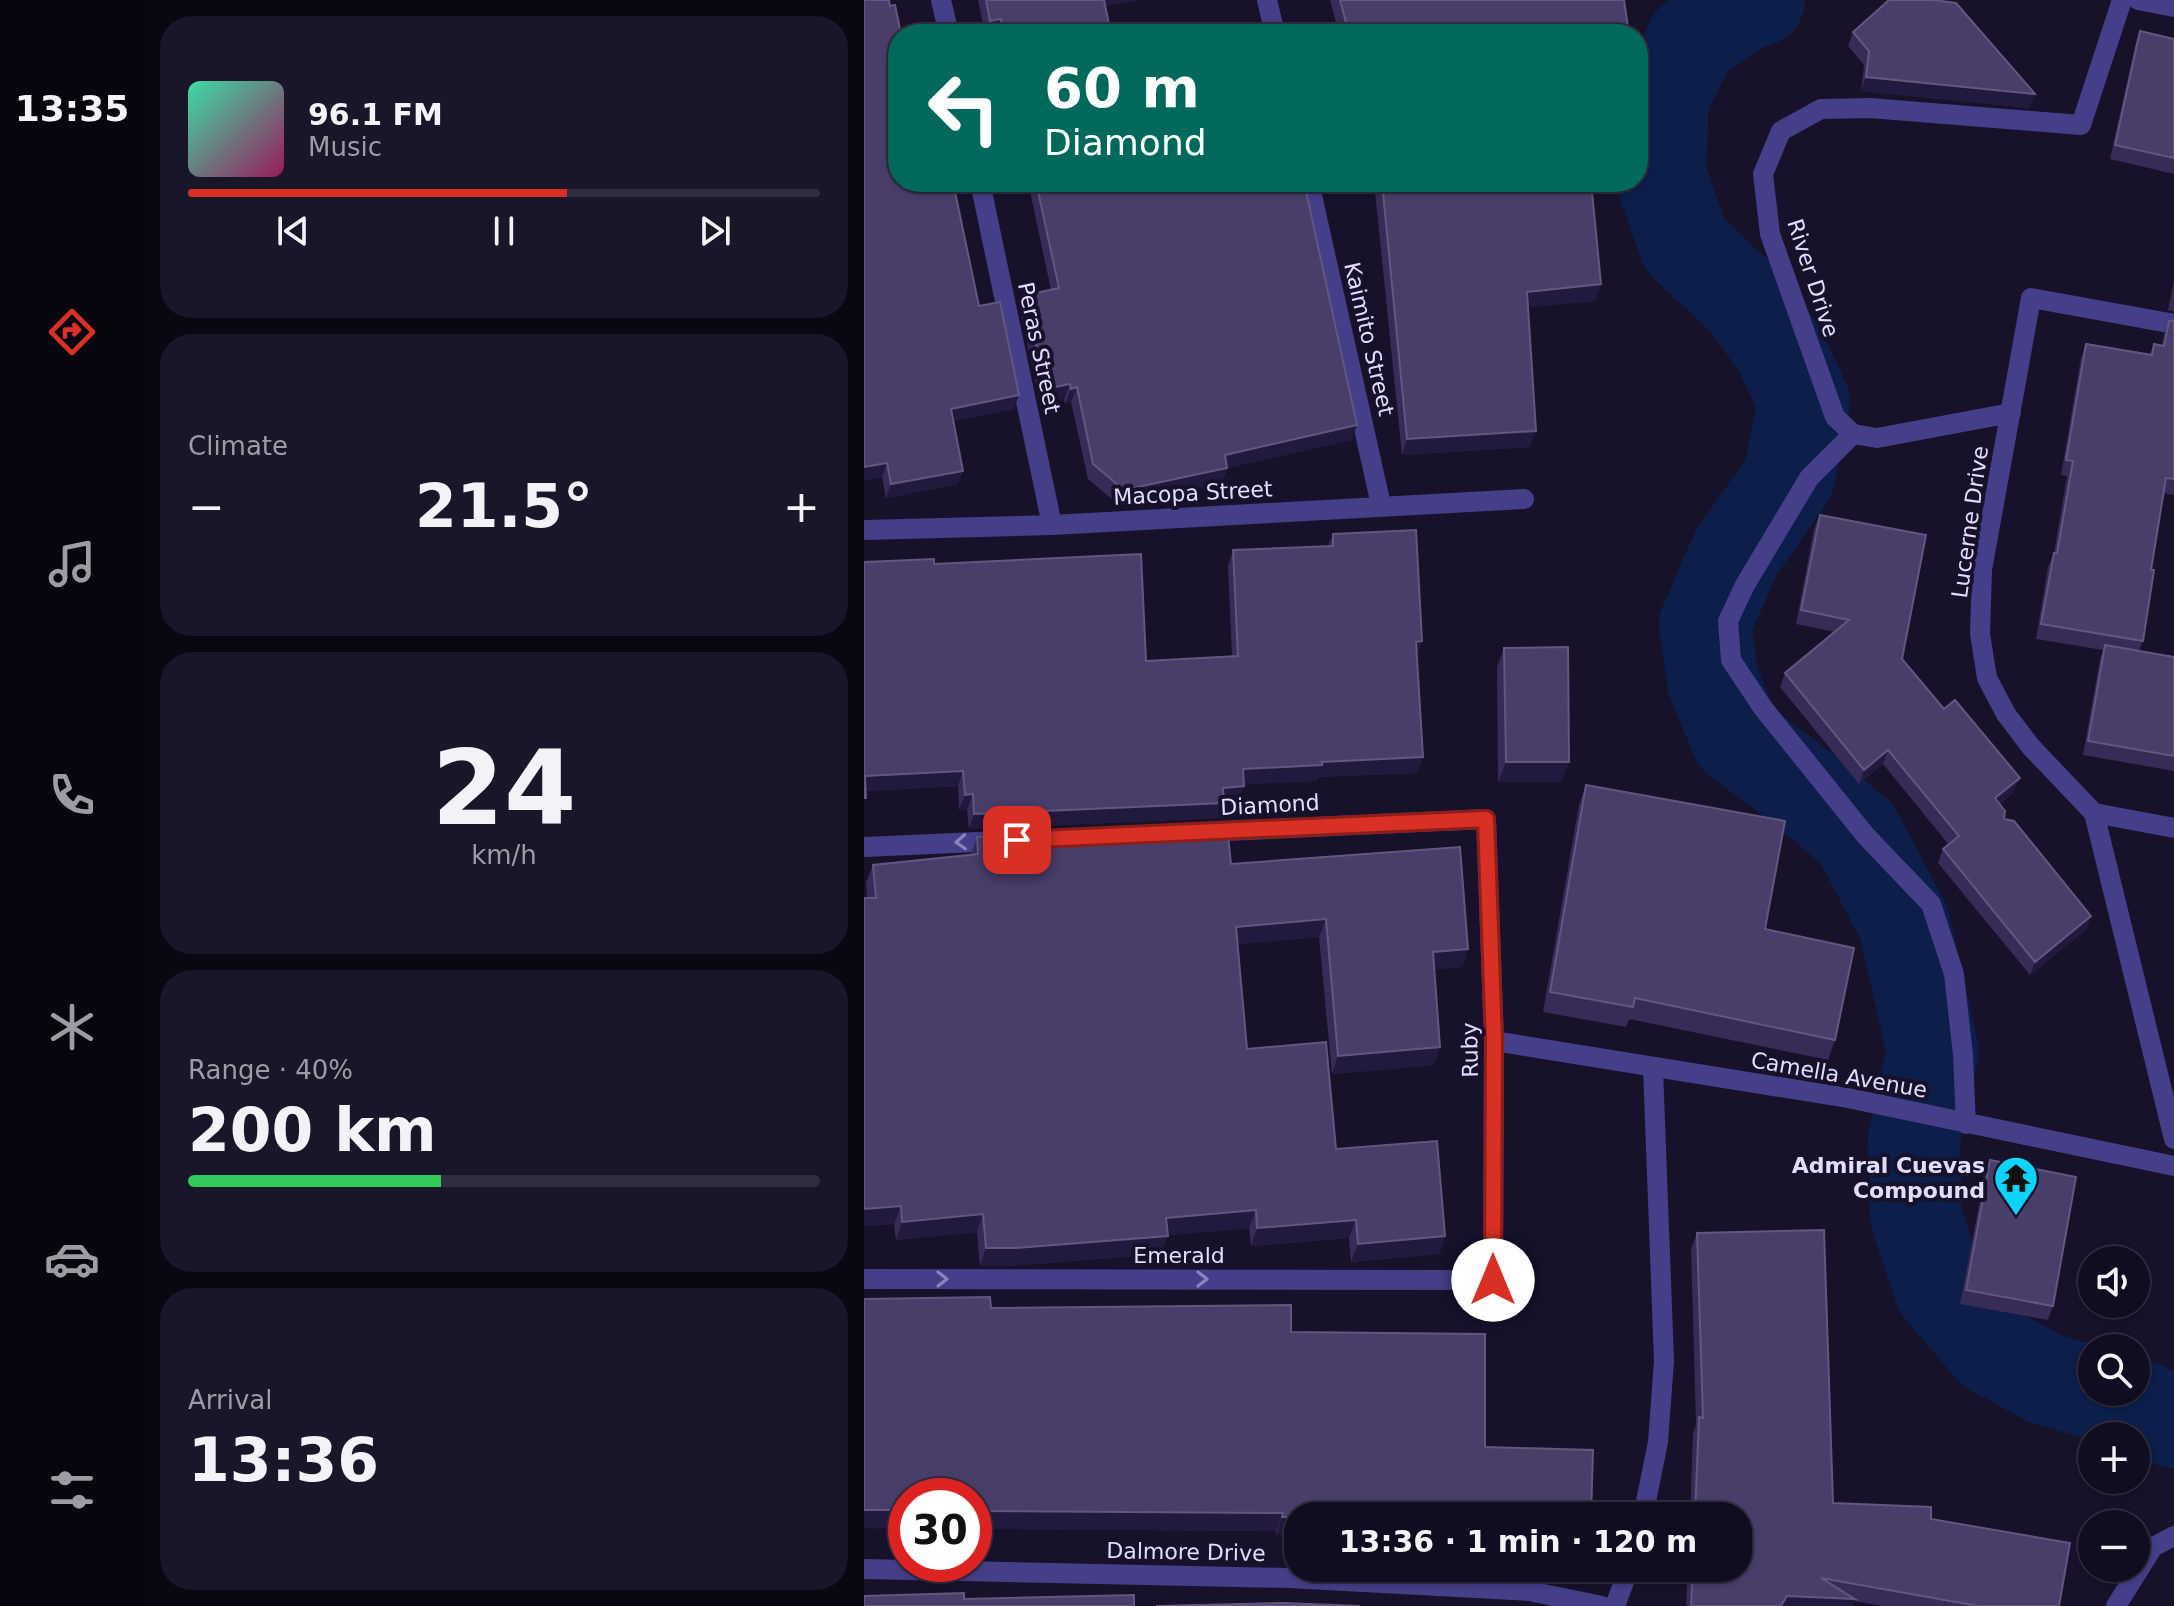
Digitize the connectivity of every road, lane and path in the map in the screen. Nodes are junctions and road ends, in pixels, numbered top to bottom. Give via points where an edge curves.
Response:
1 (941, 0) edge
2 (1267, 0) edge
3 (2122, 0) edge
4 (2138, 0) edge
5 (2174, 7) edge
6 (947, 24) edge
7 (1273, 24) edge
8 (982, 192) edge
9 (1311, 192) edge
10 (2174, 324) edge
11 (2011, 413) junction
12 (1853, 434) junction
13 (1524, 499) dead end
14 (1381, 505) junction
15 (1052, 525) junction
16 (864, 530) edge
17 (2094, 813) junction
18 (1486, 819) joint
19 (2174, 828) edge
20 (1189, 832) edge
21 (1017, 840) edge
22 (864, 847) edge
23 (1494, 1041) junction
24 (1653, 1068) junction
25 (1966, 1124) junction
26 (2174, 1139) edge
27 (2174, 1166) edge
28 (864, 1279) edge
29 (1493, 1280) joint
30 (1646, 1502) edge
31 (2174, 1536) edge
32 (864, 1569) edge
33 (1624, 1582) edge
34 (1602, 1606) edge
35 (1615, 1606) edge
36 (2116, 1606) edge

1 - 6 street
2 - 7 street
3 - 12 street, River Drive via 2081,125 1833,108 1781,131 1763,174 1770,234 1835,417
4 - 5 street
8 - 15 street, Peras Street
9 - 14 street, Kaimito Street
10 - 11 street, Lucerne Drive via 2031,298
11 - 12 street via 1877,438
11 - 17 street, Lucerne Drive via 1982,570 1980,634 1987,678 2031,747
12 - 25 street via 1809,478 1745,585 1728,621 1731,660 1866,836 1931,904 1954,974
13 - 14 street, Macopa Street
14 - 15 street, Macopa Street
15 - 16 street, Macopa Street
17 - 19 street
17 - 26 street, Lucerne Drive
18 - 20 street, Diamond
18 - 23 street, Ruby
21 -> 22 street
23 - 24 street, Camella Avenue
23 - 29 street, Ruby
24 - 25 street, Camella Avenue via 1848,1098
24 - 30 street via 1664,1361 1658,1442
25 - 27 street, Camella Avenue
28 -> 29 street, Emerald
31 - 36 street via 2153,1547
32 - 34 street, Dalmore Drive via 1289,1578 1529,1591
33 - 35 street

